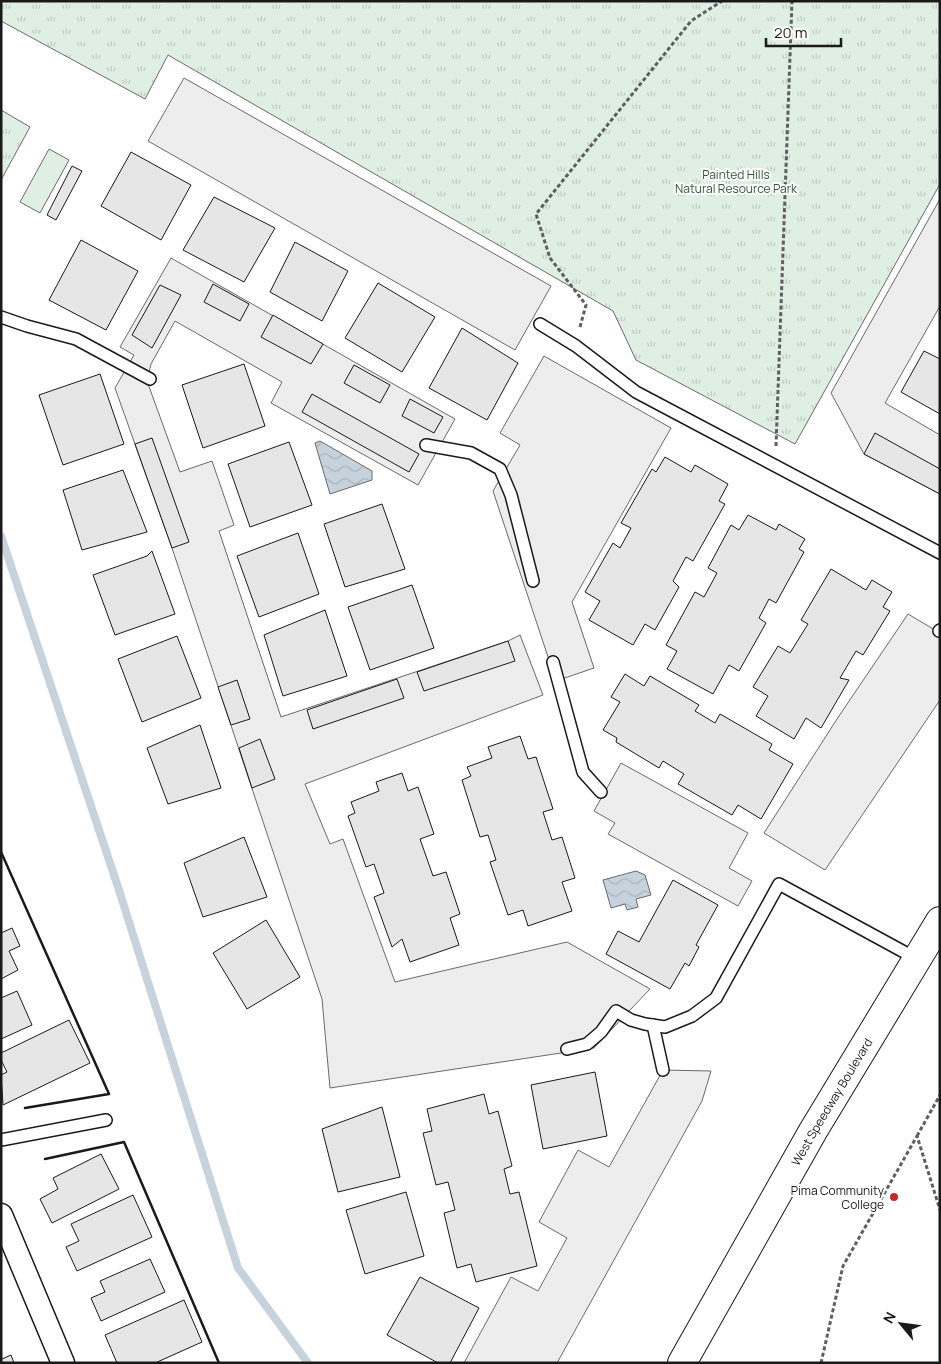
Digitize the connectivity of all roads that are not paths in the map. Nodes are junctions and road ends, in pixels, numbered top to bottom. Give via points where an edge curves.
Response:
1 (1, 318) edge
2 (540, 324) dead end
3 (150, 379) dead end
4 (426, 445) dead end
5 (940, 553) edge
6 (533, 581) dead end
7 (553, 662) dead end
8 (601, 792) dead end
9 (940, 921) edge
10 (917, 959) junction
11 (653, 1025) junction
12 (567, 1049) dead end
13 (663, 1070) dead end
14 (106, 1120) dead end
15 (1, 1140) edge
16 (1, 1215) edge
17 (63, 1363) edge
18 (682, 1363) edge

1 - 3 lane via 76,339
2 - 5 lane via 576,346 636,392
4 - 6 lane via 471,453 500,469 511,495
7 - 8 lane via 583,772
9 - 10 main road, West Speedway Boulevard
10 - 11 lane via 778,884 716,998 692,1016 665,1027
10 - 18 main road, West Speedway Boulevard via 813,1131
11 - 12 lane via 631,1020 616,1012 587,1044
11 - 13 lane
14 - 15 lane
16 - 17 street

